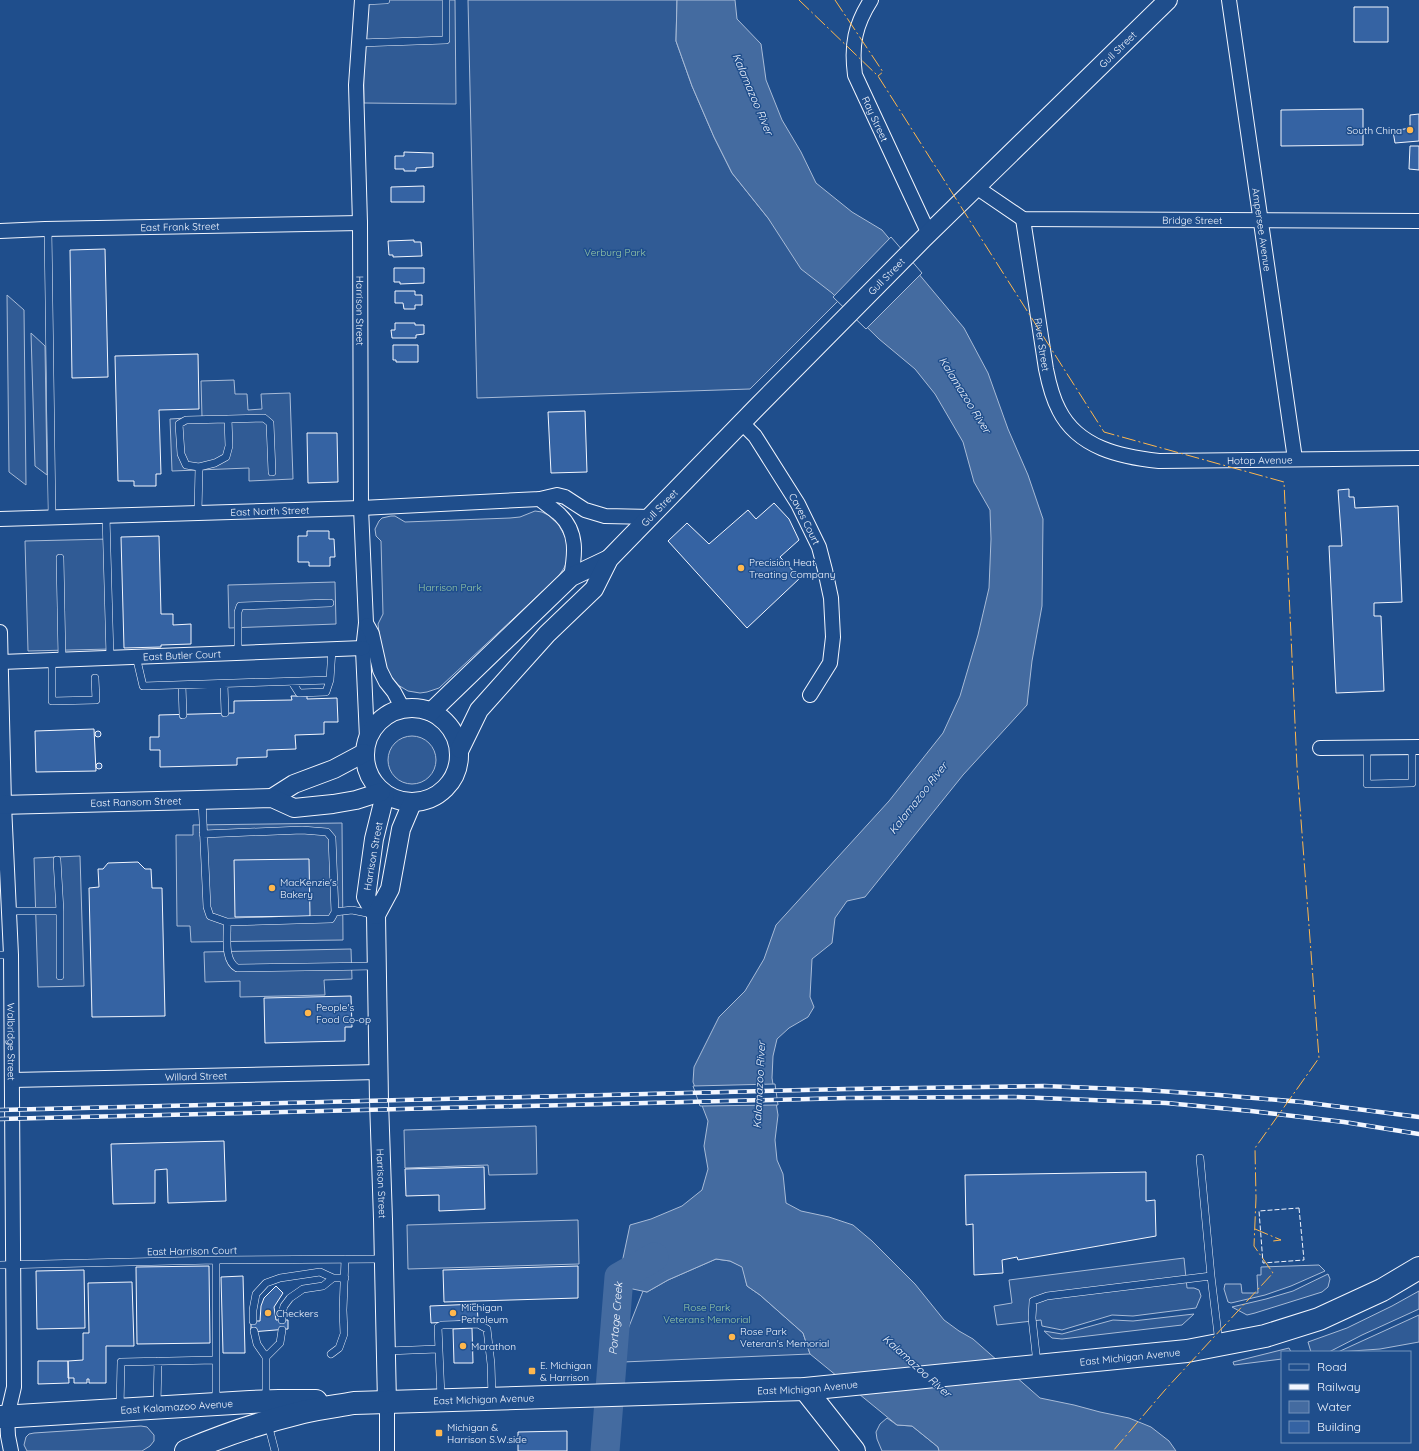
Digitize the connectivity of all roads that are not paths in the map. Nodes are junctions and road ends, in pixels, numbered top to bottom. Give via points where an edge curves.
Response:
1 (362, 0) edge
2 (386, 0) edge
3 (446, 0) edge
4 (871, 0) edge
5 (1168, 0) edge
6 (1229, 0) edge
7 (359, 43) junction
8 (976, 187) junction
9 (1023, 219) junction
10 (1261, 221) junction
11 (1419, 221) edge
12 (360, 223) junction
13 (48, 229) junction
14 (0, 231) edge
15 (926, 237) junction
16 (228, 419) junction
17 (742, 423) junction
18 (1102, 449) joint
19 (1419, 458) edge
20 (1295, 460) junction
21 (199, 467) junction
22 (272, 472) dead end
23 (540, 500) junction
24 (362, 508) junction
25 (198, 513) junction
26 (106, 516) junction
27 (651, 517) junction
28 (52, 518) junction
29 (0, 519) edge
30 (60, 558) dead end
31 (610, 559) junction
32 (571, 577) junction
33 (330, 604) dead end
34 (366, 623) junction
35 (0, 632) edge
36 (363, 648) junction
37 (332, 649) junction
38 (238, 653) junction
39 (136, 656) junction
40 (110, 657) junction
41 (57, 659) junction
42 (0, 662) edge
43 (95, 678) dead end
44 (330, 680) junction
45 (292, 682) junction
46 (224, 684) junction
47 (182, 685) junction
48 (810, 695) dead end
49 (402, 709) junction
50 (431, 712) junction
51 (226, 713) dead end
52 (183, 715) dead end
53 (366, 745) junction
54 (1320, 748) dead end
55 (1367, 748) junction
56 (1416, 748) edge
57 (460, 749) junction
58 (1416, 783) edge
59 (383, 793) junction
60 (272, 798) junction
61 (202, 799) junction
62 (412, 803) junction
63 (2, 805) edge
64 (203, 834) junction
65 (57, 860) dead end
66 (9, 911) junction
67 (60, 911) junction
68 (335, 912) junction
69 (376, 915) junction
70 (227, 922) junction
71 (6, 955) edge
72 (377, 966) junction
73 (60, 976) dead end
74 (379, 1072) junction
75 (12, 1080) junction
76 (1200, 1158) dead end
77 (345, 1259) junction
78 (384, 1259) junction
79 (216, 1260) junction
80 (7, 1265) edge
81 (1419, 1268) edge
82 (1211, 1276) junction
83 (333, 1278) junction
84 (345, 1278) junction
85 (282, 1320) dead end
86 (253, 1321) dead end
87 (282, 1330) dead end
88 (254, 1331) dead end
89 (1220, 1345) junction
90 (438, 1349) junction
91 (387, 1351) junction
92 (331, 1354) dead end
93 (266, 1358) junction
94 (216, 1360) junction
95 (158, 1361) junction
96 (1027, 1366) junction
97 (811, 1389) junction
98 (492, 1400) junction
99 (441, 1401) junction
100 (354, 1403) joint
101 (387, 1403) junction
102 (216, 1404) junction
103 (157, 1408) junction
104 (120, 1410) junction
105 (266, 1411) junction
106 (4, 1417) edge
107 (10, 1451) edge
108 (186, 1451) edge
109 (275, 1451) edge
110 (387, 1451) edge
111 (854, 1451) edge

1 - 2 lane
1 - 7 street, Harrison Street
3 - 7 lane via 446,40
4 - 15 street, Ray Street via 856,30 853,58 855,75
5 - 8 street, Gull Street
6 - 10 street, Ampersee Avenue
7 - 12 street, Harrison Street via 356,85
8 - 9 street
8 - 15 street, Gull Street
9 - 10 street, Bridge Street
9 - 18 street, River Street via 1051,393 1067,423
10 - 11 street, Bridge Street
10 - 20 street, Ampersee Avenue
12 - 13 street, East Frank Street
12 - 24 street, Harrison Street
13 - 14 street, East Frank Street
13 - 28 lane
15 - 17 street, Gull Street
16 - 21 lane via 229,446 226,457 215,464
16 - 21 lane via 186,420 179,424 181,454 186,465
16 - 22 lane via 264,418 270,423
17 - 27 street, Gull Street
17 - 48 street, Caves Court via 755,436 798,504 819,547 826,570 831,598 832,650 830,663
18 - 20 street, Hotop Avenue via 1137,458 1159,460
19 - 20 street, Hotop Avenue
21 - 25 lane
23 - 24 street, East North Street
23 - 27 street, East North Street via 557,495 566,497 585,510 605,516
23 - 32 street via 561,516 574,540 575,556
24 - 25 street, East North Street
24 - 34 street, Harrison Street
25 - 26 street, East North Street
26 - 28 street, East North Street
26 - 40 lane
27 - 31 street, Gull Street
28 - 29 street, East North Street
30 - 41 lane
31 - 32 street, Gull Street
31 - 57 street, Gull Street via 594,589 547,634 479,710
32 - 50 street, Gull Street
33 - 38 lane via 240,606
34 - 36 street, Harrison Street
34 - 49 street, Harrison Street via 372,634 380,670
35 - 42 street, Walbridge Street
36 - 37 street, East Butler Court
36 - 53 street, Harrison Street
37 - 38 street, East Butler Court
37 - 44 lane
38 - 39 street, East Butler Court
39 - 40 street, East Butler Court
39 - 47 lane via 142,686
40 - 41 street, East Butler Court
41 - 42 street, East Butler Court
41 - 43 lane via 52,702 96,700
42 - 63 street, Walbridge Street
44 - 45 lane
44 - 45 lane via 326,692 299,693
45 - 46 lane
46 - 47 lane
46 - 51 lane
47 - 52 lane
49 - 50 street via 417,708
49 - 53 street via 387,715 375,724
50 - 57 street via 445,721 455,734
53 - 59 street via 365,768
53 - 60 street via 334,769 294,784
54 - 55 street
55 - 56 street
55 - 58 lane via 1367,784
56 - 58 lane
57 - 62 street via 459,766 453,781 442,793 428,801
59 - 60 street, East Ransom Street via 333,804 294,808
59 - 62 street via 396,801
59 - 69 street, Harrison Street via 366,897
60 - 61 street, East Ransom Street
61 - 63 street, East Ransom Street
61 - 64 lane
62 - 69 street, Harrison Street via 401,829 390,889
63 - 66 street, Walbridge Street
64 - 68 lane via 302,830 327,832 332,838
64 - 70 lane via 207,907 210,916
65 - 67 lane
66 - 67 lane
66 - 71 street, Walbridge Street
67 - 73 lane
68 - 69 lane via 352,910
68 - 70 lane via 331,919
69 - 72 street, Harrison Street
70 - 72 lane via 228,956 237,968
71 - 75 street, Walbridge Street
72 - 74 street, Harrison Street
74 - 75 street, Willard Street
74 - 78 street, Harrison Street
75 - 80 street, Walbridge Street
76 - 82 lane
77 - 78 lane, East Harrison Court
77 - 79 lane, East Harrison Court
77 - 84 lane
78 - 91 street, Harrison Street
79 - 80 lane, East Harrison Court
79 - 94 lane
80 - 106 street, Walbridge Street via 14,1387
81 - 89 main road, East Michigan Avenue via 1382,1290 1319,1318 1264,1336
82 - 89 lane
82 - 96 lane via 1047,1296 1033,1301
83 - 84 lane
83 - 85 lane via 323,1286 303,1289 290,1298 284,1306
83 - 86 lane via 320,1272 280,1278 266,1283 256,1294
84 - 92 lane via 344,1334 339,1348
87 - 93 lane via 280,1343
88 - 93 lane via 256,1344
89 - 96 main road, East Michigan Avenue via 1188,1351
90 - 91 lane
90 - 98 lane via 438,1327 442,1325 478,1324 487,1329
90 - 99 lane
91 - 101 street, Harrison Street
93 - 105 lane
94 - 95 lane
94 - 102 lane
95 - 103 lane
95 - 104 lane via 120,1362
96 - 97 main road, East Michigan Avenue
97 - 98 main road, East Michigan Avenue
97 - 111 main road
98 - 99 main road, East Michigan Avenue
99 - 101 main road, East Michigan Avenue
100 - 101 main road, East Michigan Avenue
100 - 105 main road, East Kalamazoo Avenue via 302,1401
101 - 110 street, Harrison Street
102 - 103 main road, East Kalamazoo Avenue
102 - 105 main road, East Kalamazoo Avenue
103 - 104 main road, East Kalamazoo Avenue
104 - 106 main road, East Kalamazoo Avenue
105 - 108 main road via 218,1438
105 - 109 lane
106 - 107 street, Walbridge Street

